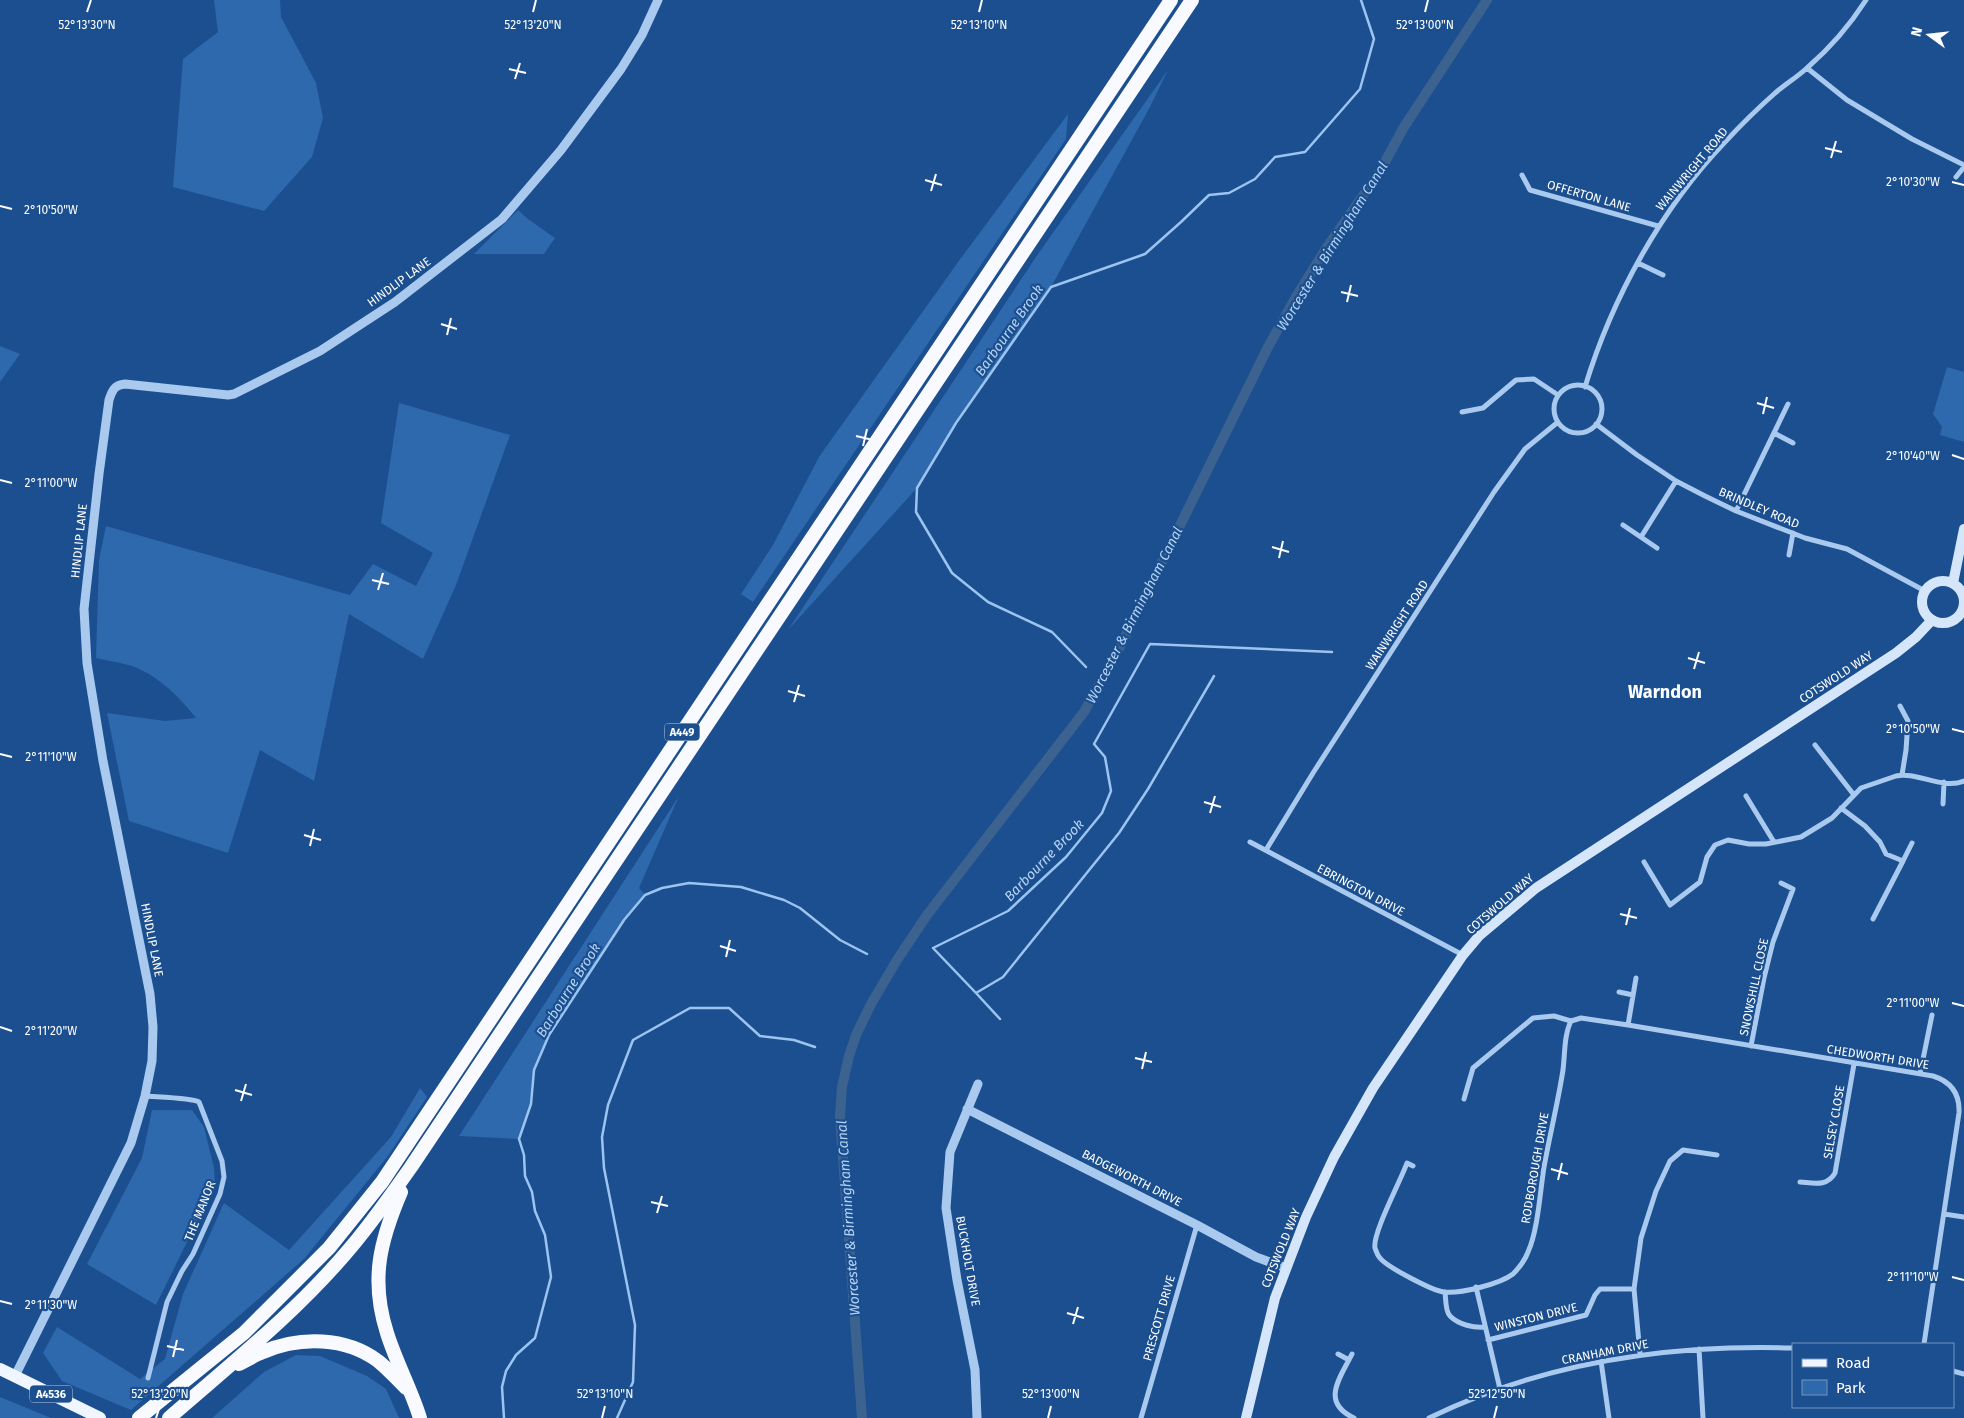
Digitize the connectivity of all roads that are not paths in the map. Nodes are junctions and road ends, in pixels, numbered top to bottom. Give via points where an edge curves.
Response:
1 (658, 0) edge
2 (1172, 0) edge
3 (1192, 0) edge
4 (1866, 0) edge
5 (1807, 68) junction
6 (1964, 166) edge
7 (1522, 175) dead end
8 (1956, 177) dead end
9 (1658, 226) junction
10 (1638, 263) junction
11 (1663, 275) dead end
12 (1585, 386) junction
13 (1558, 395) junction
14 (1788, 404) dead end
15 (1462, 412) dead end
16 (1558, 422) junction
17 (1596, 424) junction
18 (1774, 433) junction
19 (1793, 443) dead end
20 (1676, 480) junction
21 (1736, 511) junction
22 (1623, 525) dead end
23 (1964, 529) edge
24 (1793, 533) junction
25 (1641, 537) junction
26 (1657, 548) dead end
27 (1789, 555) dead end
28 (1953, 584) junction
29 (1925, 591) junction
30 (1963, 611) edge
31 (1932, 620) junction
32 (1900, 706) dead end
33 (1815, 746) dead end
34 (1902, 775) junction
35 (1964, 781) edge
36 (1944, 782) junction
37 (1854, 795) junction
38 (1746, 796) dead end
39 (1943, 804) dead end
40 (1841, 808) junction
41 (1250, 842) dead end
42 (1774, 842) junction
43 (1912, 843) dead end
44 (1266, 850) junction
45 (1903, 861) junction
46 (1644, 862) dead end
47 (1781, 883) dead end
48 (1873, 919) dead end
49 (1463, 955) junction
50 (1636, 978) dead end
51 (1619, 992) dead end
52 (1633, 995) junction
53 (1932, 1016) dead end
54 (1572, 1021) junction
55 (1628, 1025) junction
56 (1751, 1046) junction
57 (1854, 1064) junction
58 (1920, 1074) junction
59 (978, 1084) dead end
60 (145, 1096) junction
61 (1464, 1099) dead end
62 (968, 1109) junction
63 (1961, 1114) edge
64 (1717, 1155) dead end
65 (1413, 1166) dead end
66 (411, 1167) junction
67 (1800, 1182) dead end
68 (1944, 1214) junction
69 (1964, 1217) edge
70 (1197, 1225) junction
71 (1286, 1268) junction
72 (1476, 1287) junction
73 (1634, 1289) junction
74 (1445, 1292) junction
75 (1484, 1326) junction
76 (1488, 1340) junction
77 (1924, 1343) edge
78 (1792, 1348) edge
79 (1699, 1349) junction
80 (1338, 1354) dead end
81 (1352, 1354) dead end
82 (1640, 1354) junction
83 (1349, 1360) junction
84 (1601, 1361) junction
85 (0, 1369) edge
86 (225, 1370) junction
87 (14, 1376) junction
88 (148, 1378) dead end
89 (1500, 1389) junction
90 (412, 1394) junction
91 (100, 1418) edge
92 (139, 1418) edge
93 (169, 1418) edge
94 (420, 1418) edge
95 (977, 1418) edge
96 (1141, 1418) edge
97 (1246, 1418) edge
98 (1354, 1418) edge
99 (1429, 1418) edge
100 (1609, 1418) edge
101 (1703, 1418) edge

1 - 60 street, HINDLIP LANE via 621,69 561,150 502,219 395,302 320,351 234,394 125,384 118,384 113,389 99,474 84,609 87,663 103,760 150,994 152,1061
2 - 92 highway, A449 via 382,1182 329,1248 244,1333
3 - 66 highway, A449
4 - 5 street, WAINWRIGHT ROAD via 1854,18
5 - 6 street via 1847,100
5 - 9 street, WAINWRIGHT ROAD via 1773,95 1724,143
6 - 8 street
7 - 9 street, OFFERTON LANE via 1530,190
9 - 10 street, WAINWRIGHT ROAD
10 - 11 street
10 - 12 street, WAINWRIGHT ROAD via 1596,351
12 - 13 street via 1570,386
12 - 17 street via 1600,402
13 - 15 street via 1534,379 1516,380 1483,408
13 - 16 street via 1554,409
14 - 18 street
16 - 17 street via 1577,433
16 - 44 street, WAINWRIGHT ROAD via 1525,449 1494,492 1312,773
17 - 20 street, BRINDLEY ROAD
18 - 19 street
18 - 21 street
20 - 21 street, BRINDLEY ROAD
20 - 25 street
21 - 24 street, BRINDLEY ROAD
22 - 25 street
23 - 28 main road
24 - 27 street
24 - 29 street, BRINDLEY ROAD via 1847,549
25 - 26 street
28 - 29 main road via 1947,581 1934,583
28 - 30 main road via 1963,598
29 - 31 main road via 1922,597 1924,610
30 - 31 main road via 1952,620
31 - 49 main road, COTSWOLD WAY via 1896,653 1536,888 1479,936
32 - 34 street via 1908,721
33 - 37 street
34 - 36 street
34 - 37 street via 1861,788
35 - 36 street via 1957,784
36 - 39 street
37 - 40 street
38 - 42 street
40 - 42 street via 1832,818 1801,837
40 - 45 street via 1865,826 1886,854
41 - 44 street, EBRINGTON DRIVE
42 - 46 street via 1749,844 1728,840 1715,846 1707,857 1700,882 1670,905
43 - 45 street
44 - 49 street, EBRINGTON DRIVE
45 - 48 street
47 - 56 street, SNOWSHILL CLOSE via 1793,888 1773,942
49 - 71 main road, COTSWOLD WAY via 1392,1058 1346,1134 1306,1217
50 - 52 street
51 - 52 street
52 - 55 street
53 - 58 street
54 - 55 street, CHEDWORTH DRIVE via 1581,1018
54 - 61 street, CHEDWORTH DRIVE via 1554,1016 1534,1018 1473,1068
54 - 72 street, RODBOROUGH DRIVE via 1529,1251 1511,1275
55 - 56 street, CHEDWORTH DRIVE
56 - 57 street, CHEDWORTH DRIVE
57 - 58 street, CHEDWORTH DRIVE
57 - 67 street, SELSEY CLOSE via 1835,1173 1825,1183
58 - 63 street, CHEDWORTH DRIVE via 1940,1078 1949,1084 1958,1099
59 - 62 street, BUCKHOLT DRIVE
60 - 87 street, HINDLIP LANE via 131,1143
60 - 88 street, THE MANOR via 199,1102 222,1161 224,1177 220,1194 193,1254 167,1302
62 - 70 street, BADGEWORTH DRIVE
62 - 95 street, BUCKHOLT DRIVE via 950,1152 946,1208 975,1370
63 - 68 street, CHEDWORTH DRIVE
64 - 73 street via 1683,1150 1670,1161 1656,1191 1641,1238
65 - 74 street via 1407,1163 1375,1247 1380,1259 1437,1291
66 - 86 highway, A449 via 351,1247 316,1285
66 - 90 highway via 387,1224 378,1268 378,1292 387,1333
68 - 69 street
68 - 77 street, CHEDWORTH DRIVE
70 - 71 street, BADGEWORTH DRIVE via 1256,1257
70 - 96 street, PRESCOTT DRIVE
71 - 97 main road, COTSWOLD WAY via 1275,1298
72 - 74 street, RODBOROUGH DRIVE
72 - 75 street
73 - 76 street, WINSTON DRIVE via 1600,1289 1586,1315
73 - 82 street
74 - 75 street via 1450,1316 1473,1328
75 - 76 street
76 - 89 street
78 - 79 street, CRANHAM DRIVE
79 - 82 street, CRANHAM DRIVE
79 - 101 street
80 - 83 street
81 - 83 street
82 - 84 street, CRANHAM DRIVE
83 - 98 street via 1335,1387 1334,1396 1342,1410
84 - 89 street, CRANHAM DRIVE
84 - 100 street
85 - 87 main road, A4536
86 - 90 highway via 278,1347 310,1341 328,1342 346,1345 378,1361
86 - 93 highway, A449
87 - 91 main road, A4536
89 - 99 street, CRANHAM DRIVE
90 - 94 highway

